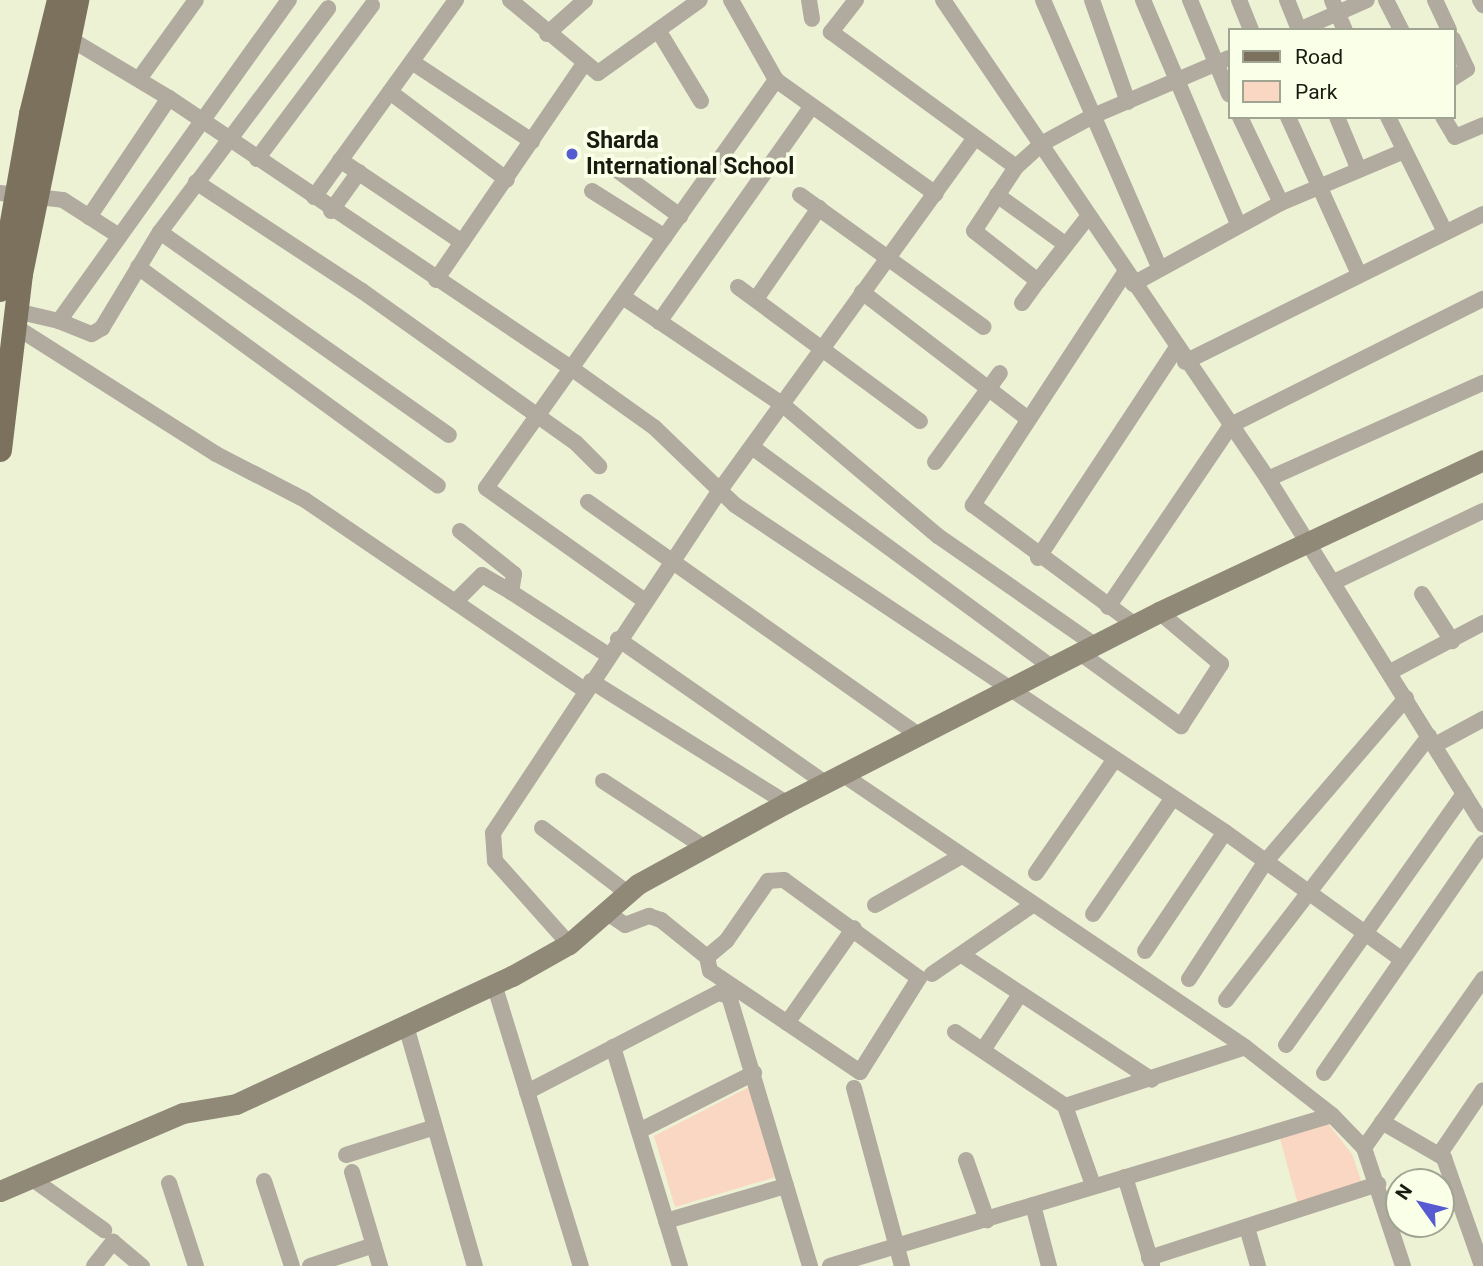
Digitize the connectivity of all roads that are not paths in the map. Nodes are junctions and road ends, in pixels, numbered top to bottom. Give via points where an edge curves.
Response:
1 (59, 0) edge
2 (77, 0) edge
3 (196, 0) edge
4 (289, 0) edge
5 (456, 0) edge
6 (510, 0) edge
7 (585, 0) edge
8 (700, 0) edge
9 (731, 0) edge
10 (809, 0) edge
11 (856, 0) edge
12 (943, 0) edge
13 (1043, 0) edge
14 (1092, 0) edge
15 (1143, 0) edge
16 (1190, 0) edge
17 (1239, 0) edge
18 (1287, 0) edge
19 (1367, 0) edge
20 (1386, 0) edge
21 (1435, 0) edge
22 (1480, 0) edge
23 (372, 5) dead end
24 (1483, 5) edge
25 (1335, 7) edge
26 (328, 8) dead end
27 (811, 19) dead end
28 (1250, 28) edge
29 (1298, 28) edge
30 (1302, 28) edge
31 (1344, 28) edge
32 (1400, 28) edge
33 (1448, 28) edge
34 (658, 30) junction
35 (58, 33) junction
36 (547, 34) junction
37 (1455, 43) edge
38 (1222, 61) edge
39 (412, 62) junction
40 (584, 64) junction
41 (1455, 77) edge
42 (139, 79) junction
43 (776, 80) junction
44 (1175, 83) junction
45 (1228, 89) edge
46 (390, 92) junction
47 (169, 98) junction
48 (701, 101) dead end
49 (1128, 102) junction
50 (810, 109) junction
51 (1093, 116) junction
52 (1241, 119) edge
53 (1289, 119) edge
54 (1338, 119) edge
55 (1389, 119) edge
56 (1444, 119) edge
57 (198, 120) junction
58 (1483, 125) edge
59 (975, 138) junction
60 (229, 141) junction
61 (532, 141) junction
62 (1042, 143) junction
63 (1404, 151) junction
64 (257, 159) junction
65 (340, 160) junction
66 (610, 166) dead end
67 (1016, 167) junction
68 (1359, 170) junction
69 (359, 172) junction
70 (507, 180) junction
71 (196, 182) junction
72 (1320, 187) junction
73 (592, 191) dead end
74 (18, 194) edge
75 (936, 194) junction
76 (800, 195) dead end
77 (997, 195) junction
78 (314, 197) junction
79 (1280, 203) junction
80 (819, 208) junction
81 (331, 211) junction
82 (1483, 214) edge
83 (680, 216) junction
84 (89, 217) junction
85 (1087, 218) junction
86 (1238, 224) junction
87 (1444, 230) junction
88 (160, 232) junction
89 (116, 234) junction
90 (665, 237) junction
91 (462, 242) junction
92 (1065, 244) junction
93 (887, 259) junction
94 (2, 260) edge
95 (138, 267) junction
96 (1159, 267) junction
97 (1359, 274) junction
98 (1129, 277) junction
99 (436, 280) junction
100 (1038, 281) junction
101 (738, 287) dead end
102 (0, 290) edge
103 (862, 292) junction
104 (623, 298) junction
105 (756, 299) junction
106 (1483, 299) edge
107 (1022, 303) dead end
108 (16, 319) junction
109 (59, 320) junction
110 (659, 322) junction
111 (984, 327) dead end
112 (823, 347) junction
113 (1181, 354) junction
114 (571, 368) junction
115 (1000, 373) dead end
116 (1483, 383) edge
117 (988, 389) junction
118 (783, 405) junction
119 (533, 415) junction
120 (1027, 418) junction
121 (920, 421) dead end
122 (1231, 425) junction
123 (449, 435) dead end
124 (752, 447) junction
125 (0, 450) edge
126 (1483, 460) edge
127 (934, 462) dead end
128 (599, 466) dead end
129 (1268, 479) junction
130 (438, 486) dead end
131 (720, 490) junction
132 (588, 502) dead end
133 (1483, 511) edge
134 (460, 531) dead end
135 (1307, 543) junction
136 (1038, 558) junction
137 (672, 562) junction
138 (1334, 582) junction
139 (511, 592) junction
140 (1422, 594) dead end
141 (645, 601) junction
142 (455, 602) junction
143 (1108, 607) junction
144 (1159, 612) junction
145 (1483, 623) edge
146 (1135, 625) junction
147 (618, 639) junction
148 (1452, 641) junction
149 (1087, 649) junction
150 (608, 655) junction
151 (1051, 667) junction
152 (1392, 671) junction
153 (589, 686) junction
154 (1006, 688) junction
155 (1406, 698) junction
156 (1483, 719) edge
157 (918, 735) junction
158 (1432, 740) junction
159 (1113, 762) junction
160 (834, 778) junction
161 (603, 782) dead end
162 (1464, 794) junction
163 (1172, 799) junction
164 (786, 803) junction
165 (1483, 824) edge
166 (542, 828) dead end
167 (1225, 832) junction
168 (1483, 843) edge
169 (706, 849) junction
170 (960, 857) junction
171 (1266, 861) junction
172 (1036, 873) dead end
173 (1308, 890) junction
174 (626, 892) junction
175 (875, 905) dead end
176 (1031, 906) junction
177 (606, 912) junction
178 (1093, 914) dead end
179 (854, 928) junction
180 (1363, 933) junction
181 (569, 944) junction
182 (1145, 951) dead end
183 (962, 955) junction
184 (707, 957) junction
185 (1401, 959) junction
186 (932, 974) dead end
187 (1189, 979) dead end
188 (1483, 979) edge
189 (494, 984) junction
190 (1020, 994) junction
191 (1226, 1000) dead end
192 (787, 1023) junction
193 (406, 1026) junction
194 (955, 1032) dead end
195 (1286, 1045) dead end
196 (613, 1047) junction
197 (1245, 1047) junction
198 (982, 1050) junction
199 (754, 1073) junction
200 (1324, 1073) dead end
201 (1152, 1080) junction
202 (854, 1088) dead end
203 (1483, 1090) edge
204 (527, 1092) junction
205 (1065, 1106) junction
206 (1332, 1115) junction
207 (1382, 1122) junction
208 (435, 1127) junction
209 (639, 1131) junction
210 (1364, 1149) junction
211 (1439, 1155) junction
212 (346, 1156) dead end
213 (967, 1160) dead end
214 (352, 1172) dead end
215 (1125, 1177) junction
216 (30, 1178) junction
217 (264, 1181) dead end
218 (169, 1183) dead end
219 (1378, 1184) junction
220 (1093, 1185) junction
221 (786, 1186) junction
222 (0, 1191) edge
223 (1032, 1205) junction
224 (986, 1220) junction
225 (666, 1221) junction
226 (104, 1230) dead end
227 (1248, 1231) junction
228 (1478, 1241) edge
229 (374, 1245) junction
230 (897, 1246) junction
231 (1151, 1262) edge
232 (94, 1266) edge
233 (142, 1266) edge
234 (197, 1266) edge
235 (292, 1266) edge
236 (310, 1266) edge
237 (380, 1266) edge
238 (475, 1266) edge
239 (581, 1266) edge
240 (680, 1266) edge
241 (810, 1266) edge
242 (830, 1266) edge
243 (902, 1266) edge
244 (1049, 1266) edge
245 (1258, 1266) edge
246 (1402, 1266) edge
247 (1482, 1266) edge

1 - 35 main road
2 - 35 main road
3 - 42 street
4 - 57 street
5 - 39 street
6 - 36 street
7 - 36 street
8 - 34 street
9 - 43 street
10 - 27 street
11 - 59 street via 831,32
12 - 62 street
13 - 51 street
14 - 49 street
15 - 44 street
16 - 38 street
17 - 28 street
18 - 29 street
19 - 25 street
20 - 32 street
21 - 33 street
22 - 24 street
23 - 64 street
25 - 30 street
25 - 31 street
26 - 60 street
34 - 40 street via 611,69 598,73
34 - 48 street
35 - 42 street
35 - 74 main road
36 - 40 street
37 - 41 street via 1467,69
38 - 44 street
38 - 45 street
39 - 46 street
39 - 61 street
40 - 61 street
42 - 47 street
43 - 50 street
43 - 83 street
44 - 49 street
44 - 86 street
46 - 65 street
46 - 70 street
47 - 57 street
47 - 84 street
49 - 51 street
50 - 75 street
50 - 110 street
51 - 62 street
51 - 96 street
52 - 79 street
53 - 72 street
54 - 68 street
55 - 63 street
56 - 58 street via 1455,137
57 - 60 street
57 - 89 street
59 - 67 street
59 - 75 street
60 - 64 street
60 - 71 street
61 - 70 street
62 - 67 street
62 - 85 street
63 - 68 street
63 - 87 street
64 - 78 street
65 - 69 street
65 - 78 street
66 - 83 street
67 - 77 street
68 - 72 street
69 - 81 street
69 - 91 street
70 - 91 street
71 - 88 street
71 - 119 street
72 - 79 street
72 - 97 street
73 - 90 street
74 - 84 street via 63,200
74 - 94 main road
74 - 108 main road
75 - 93 street
76 - 80 street
77 - 92 street
77 - 100 street via 975,235
78 - 81 street
79 - 86 street
80 - 93 street
80 - 105 street
81 - 99 street
82 - 87 street
83 - 90 street
84 - 89 street
85 - 92 street
85 - 98 street
86 - 96 street
87 - 97 street
88 - 95 street
88 - 123 street
89 - 109 street
90 - 104 street
91 - 99 street
92 - 100 street
93 - 103 street
93 - 111 street
94 - 102 main road
95 - 109 street via 97,332
95 - 130 street
96 - 98 street
97 - 113 street
98 - 113 street
98 - 120 street
99 - 114 street
100 - 107 street
101 - 105 street
103 - 112 street
103 - 117 street
104 - 110 street
104 - 114 street
105 - 112 street
106 - 122 street
108 - 109 street
108 - 125 main road
108 - 142 street via 216,454 304,500
110 - 118 street
112 - 118 street
112 - 121 street
113 - 122 street
113 - 136 street
114 - 119 street
114 - 131 street via 655,428
115 - 117 street
116 - 129 street
117 - 120 street
117 - 127 street
118 - 124 street
118 - 149 street via 938,536
119 - 128 street
119 - 141 street via 486,488
120 - 136 street via 972,505
122 - 129 street
122 - 143 street
124 - 131 street
124 - 151 street
126 - 135 street
129 - 135 street
131 - 137 street
131 - 154 street
132 - 137 street
133 - 138 street
134 - 139 street via 514,574
135 - 138 street
135 - 144 street
136 - 143 street
137 - 141 street
137 - 157 street
138 - 152 street
139 - 142 street via 482,575
139 - 150 street
140 - 148 street
141 - 147 street
142 - 153 street
143 - 146 street
144 - 146 street
144 - 149 street via 1221,664 1181,726
145 - 148 street
146 - 149 street
147 - 150 street
147 - 160 street
148 - 152 street
149 - 151 street
150 - 153 street
151 - 154 street
152 - 155 street
153 - 164 street
153 - 181 street via 489,846 495,861
154 - 157 street
154 - 159 street
155 - 158 street
155 - 171 street
156 - 158 street
157 - 160 street
158 - 162 street
158 - 173 street
159 - 163 street
159 - 172 street
160 - 164 street
160 - 170 street
161 - 169 street
162 - 165 street
162 - 180 street
163 - 167 street
163 - 178 street
164 - 169 street
166 - 174 street
167 - 171 street
167 - 182 street
168 - 185 street
169 - 174 street
170 - 175 street
170 - 176 street
171 - 173 street
171 - 187 street
173 - 180 street
173 - 191 street
174 - 177 street
176 - 183 street
176 - 197 street
177 - 181 street
177 - 184 street via 625,925 649,916 661,920
179 - 184 street via 774,878
179 - 192 street
179 - 192 street via 919,978 860,1072
180 - 185 street
180 - 195 street
181 - 189 street
183 - 186 street
183 - 190 street
184 - 192 street via 710,971
185 - 200 street
188 - 207 street
189 - 193 street
189 - 204 street
190 - 198 street
190 - 201 street
193 - 208 street
193 - 216 street via 236,1104 183,1113
194 - 198 street
196 - 199 street via 722,993 732,1000
196 - 204 street
196 - 209 street
197 - 201 street
197 - 206 street
198 - 205 street
199 - 209 street
199 - 221 street
201 - 205 street
202 - 230 street
203 - 211 street
204 - 239 street
205 - 220 street
206 - 210 street
206 - 215 street
207 - 210 street
207 - 211 street
208 - 212 street
208 - 238 street
209 - 225 street
210 - 219 street
211 - 228 street
213 - 224 street
214 - 229 street
215 - 220 street
215 - 231 street
216 - 222 street
216 - 226 street
217 - 235 street
218 - 234 street
219 - 227 street
219 - 246 street
220 - 223 street
221 - 225 street
221 - 241 street
223 - 224 street
223 - 244 street
224 - 230 street
225 - 240 street
227 - 231 street
227 - 245 street
228 - 247 street
229 - 236 street
229 - 237 street
230 - 242 street
230 - 243 street
232 - 233 street via 113,1242

